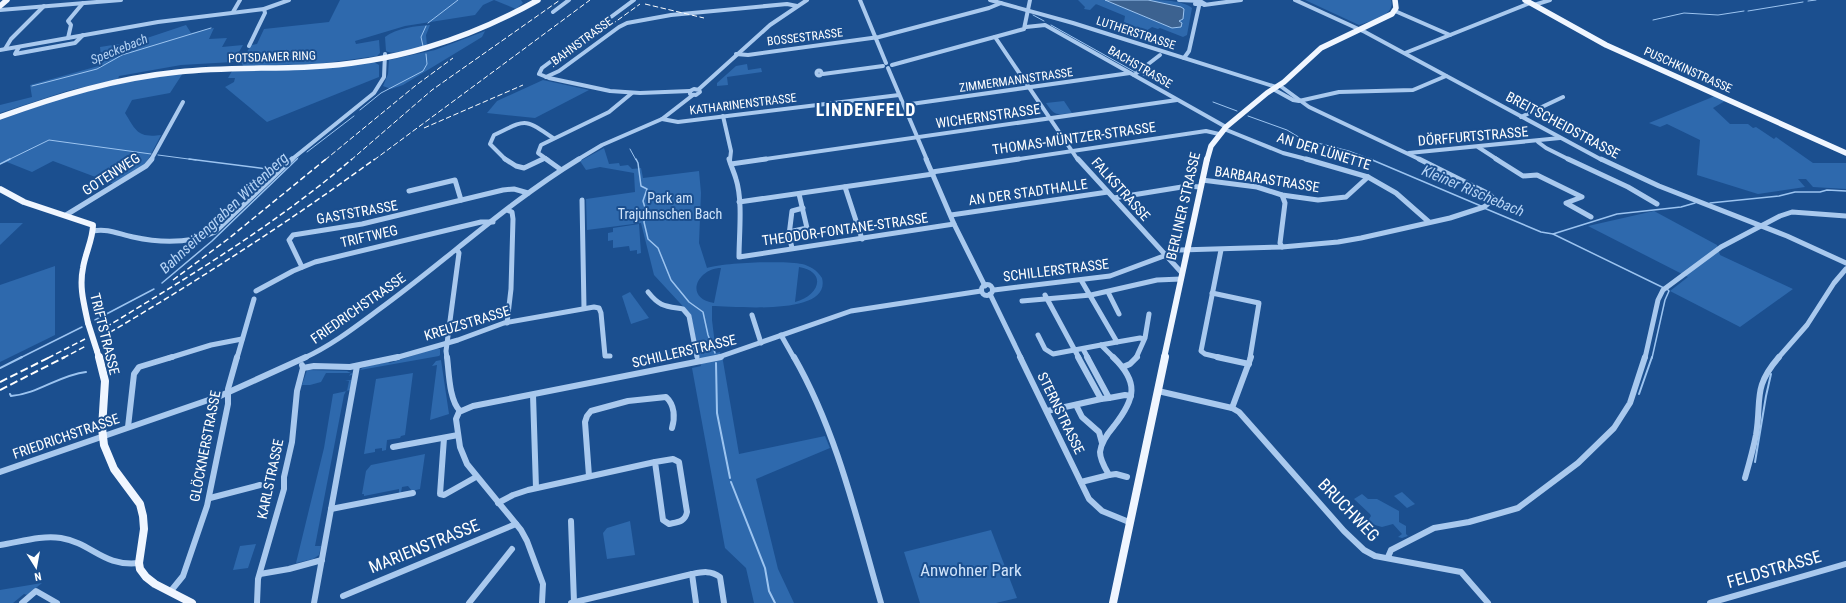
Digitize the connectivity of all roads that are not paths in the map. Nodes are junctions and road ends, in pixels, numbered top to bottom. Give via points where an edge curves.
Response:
1 (7, 0) edge
2 (121, 0) edge
3 (240, 0) edge
4 (289, 0) edge
5 (569, 0) edge
6 (634, 0) edge
7 (807, 0) edge
8 (860, 0) edge
9 (990, 0) edge
10 (1181, 0) edge
11 (1241, 0) edge
12 (1295, 0) edge
13 (1395, 0) edge
14 (1550, 0) edge
15 (534, 1) edge
16 (1030, 2) edge
17 (1202, 2) edge
18 (1001, 3) junction
19 (1530, 3) edge
20 (83, 4) junction
21 (1196, 4) junction
22 (0, 6) edge
23 (797, 6) junction
24 (43, 7) junction
25 (1019, 8) junction
26 (0, 10) edge
27 (264, 10) junction
28 (1028, 10) junction
29 (1395, 11) junction
30 (233, 12) junction
31 (553, 12) dead end
32 (1026, 27) junction
33 (1360, 30) junction
34 (82, 35) junction
35 (1450, 35) junction
36 (995, 37) junction
37 (68, 38) junction
38 (876, 38) junction
39 (249, 46) dead end
40 (19, 47) junction
41 (2, 50) edge
42 (736, 54) junction
43 (1405, 54) junction
44 (1160, 55) dead end
45 (385, 56) junction
46 (1184, 58) junction
47 (887, 66) junction
48 (823, 74) dead end
49 (1132, 74) junction
50 (1446, 76) junction
51 (546, 78) junction
52 (1276, 87) junction
53 (1029, 88) junction
54 (632, 93) junction
55 (692, 93) junction
56 (900, 95) junction
57 (1564, 96) dead end
58 (1178, 100) junction
59 (1299, 101) junction
60 (182, 102) dead end
61 (904, 105) junction
62 (723, 116) junction
63 (0, 117) edge
64 (1521, 117) junction
65 (1050, 118) junction
66 (662, 119) junction
67 (1223, 130) junction
68 (918, 137) junction
69 (553, 138) junction
70 (1560, 138) junction
71 (1538, 142) junction
72 (1478, 147) junction
73 (1071, 151) junction
74 (1409, 153) junction
75 (1846, 153) edge
76 (545, 158) junction
77 (731, 164) junction
78 (560, 169) junction
79 (933, 173) junction
80 (1368, 177) junction
81 (1201, 184) junction
82 (845, 187) junction
83 (0, 189) edge
84 (409, 191) dead end
85 (1108, 192) junction
86 (528, 194) junction
87 (799, 194) junction
88 (1282, 195) junction
89 (1114, 198) junction
90 (461, 200) junction
91 (582, 200) dead end
92 (739, 202) junction
93 (1657, 204) dead end
94 (802, 208) junction
95 (508, 210) junction
96 (66, 215) junction
97 (951, 216) junction
98 (1846, 216) edge
99 (1591, 217) dead end
100 (492, 222) junction
101 (1429, 222) junction
102 (954, 224) junction
103 (1761, 226) junction
104 (93, 231) junction
105 (789, 232) junction
106 (862, 239) junction
107 (1282, 247) junction
108 (792, 248) junction
109 (1187, 249) junction
110 (457, 250) junction
111 (1221, 250) junction
112 (1166, 256) junction
113 (1846, 263) edge
114 (302, 267) junction
115 (1846, 269) edge
116 (1182, 276) junction
117 (1081, 280) junction
118 (985, 286) junction
119 (256, 291) dead end
120 (981, 291) junction
121 (648, 292) dead end
122 (992, 292) junction
123 (1044, 292) junction
124 (1108, 292) junction
125 (1212, 293) junction
126 (1091, 295) junction
127 (254, 299) dead end
128 (1022, 302) dead end
129 (584, 308) junction
130 (1119, 314) dead end
131 (1149, 314) dead end
132 (752, 315) dead end
133 (507, 323) junction
134 (1038, 335) dead end
135 (781, 336) junction
136 (242, 339) junction
137 (1144, 339) junction
138 (1117, 342) junction
139 (446, 343) junction
140 (761, 343) junction
141 (1100, 345) junction
142 (1083, 349) junction
143 (1075, 351) junction
144 (610, 356) dead end
145 (697, 357) dead end
146 (299, 361) junction
147 (1249, 364) junction
148 (357, 366) junction
149 (1124, 367) junction
150 (303, 368) junction
151 (1158, 391) junction
152 (228, 393) junction
153 (533, 395) junction
154 (1130, 396) junction
155 (1109, 398) junction
156 (1101, 399) junction
157 (1076, 405) junction
158 (1232, 408) junction
159 (460, 411) junction
160 (1047, 411) junction
161 (128, 427) junction
162 (672, 428) dead end
163 (458, 435) junction
164 (103, 436) junction
165 (444, 438) junction
166 (1102, 443) junction
167 (393, 447) dead end
168 (655, 462) junction
169 (0, 472) edge
170 (1109, 475) junction
171 (589, 476) junction
172 (1127, 477) dead end
173 (476, 478) junction
174 (1745, 478) dead end
175 (1081, 482) junction
176 (260, 486) dead end
177 (536, 488) junction
178 (413, 493) dead end
179 (210, 498) junction
180 (498, 503) junction
181 (331, 509) junction
182 (571, 521) dead end
183 (1129, 522) junction
184 (516, 524) junction
185 (0, 545) edge
186 (512, 549) dead end
187 (1388, 557) junction
188 (322, 560) junction
189 (139, 563) junction
190 (1846, 564) edge
191 (260, 574) junction
192 (692, 574) junction
193 (170, 592) junction
194 (343, 596) dead end
195 (22, 603) edge
196 (58, 603) edge
197 (192, 603) edge
198 (257, 603) edge
199 (314, 603) edge
200 (469, 603) edge
201 (542, 603) edge
202 (573, 603) edge
203 (696, 603) edge
204 (724, 603) edge
205 (881, 603) edge
206 (1113, 603) edge
207 (1488, 603) edge
208 (1710, 603) edge

1 - 22 main road
2 - 20 street
3 - 30 street
4 - 27 street
5 - 31 street
6 - 51 street via 541,70 538,74
7 - 23 street, FRIEDRICHSTRASSE
8 - 38 street
9 - 18 street, LUTHERSTRASSE
10 - 21 street
11 - 17 street via 1215,4
12 - 33 street, BREITSCHEIDSTRASSE
13 - 29 main road
14 - 19 street
15 - 45 main road, POTSDAMER RING via 497,23 467,36 427,49
16 - 25 street
16 - 28 street
17 - 21 street
18 - 25 street, LUTHERSTRASSE
18 - 38 street, BOSSESTRASSE
19 - 35 street
19 - 75 main road, PUSCHKINSTRASSE via 1610,47
20 - 24 street
20 - 37 street via 68,21 71,25
21 - 46 street via 1189,52
23 - 42 street, FRIEDRICHSTRASSE
23 - 51 street, BAHNSTRASSE via 787,4 682,14 627,23
24 - 26 street
24 - 41 street
25 - 28 street, LUTHERSTRASSE
27 - 30 street
27 - 39 street
28 - 32 street
28 - 46 street, LUTHERSTRASSE
29 - 33 main road, BERLINER STRASSE
29 - 35 street
30 - 34 street
32 - 36 street
32 - 49 street, BACHSTRASSE via 1043,24
33 - 43 street, BREITSCHEIDSTRASSE
33 - 52 main road, BERLINER STRASSE via 1321,48
34 - 37 street
34 - 40 street via 74,44 15,54
35 - 43 street
36 - 47 street
36 - 53 street, FALKSTRASSE
37 - 40 street
38 - 42 street, BOSSESTRASSE via 748,55
38 - 47 street
40 - 41 street
42 - 55 street, FRIEDRICHSTRASSE via 698,90 699,93
43 - 50 street, BREITSCHEIDSTRASSE
44 - 49 street, ZIMMERMANNSTRASSE
45 - 63 main road, POTSDAMER RING via 326,66 203,70 148,76 85,90
45 - 104 street via 384,76 374,93 283,166 215,232 195,239 169,241 142,239 107,230
46 - 52 street, LUTHERSTRASSE
47 - 48 street
47 - 56 street
49 - 53 street, ZIMMERMANNSTRASSE
49 - 58 street, BACHSTRASSE
50 - 59 street via 1413,90 1332,93
50 - 64 street, BREITSCHEIDSTRASSE
51 - 54 street via 599,90
52 - 59 street via 1293,100
52 - 59 street via 1290,92
52 - 67 main road, BERLINER STRASSE
53 - 61 street, ZIMMERMANNSTRASSE
53 - 65 street, FALKSTRASSE
54 - 55 street
54 - 69 street via 609,112
55 - 66 street, FRIEDRICHSTRASSE
56 - 61 street
56 - 62 street, KATHARINENSTRASSE
57 - 64 street
58 - 65 street, WICHERNSTRASSE
58 - 67 street, BACHSTRASSE
59 - 74 street
60 - 96 street, GOTENWEG via 146,166
61 - 68 street
62 - 66 street, KATHARINENSTRASSE via 675,122
62 - 77 street
64 - 70 street, BREITSCHEIDSTRASSE
65 - 68 street, WICHERNSTRASSE
65 - 73 street, FALKSTRASSE
66 - 78 street, FRIEDRICHSTRASSE via 607,143
67 - 73 street, THOMAS-MÜNTZER-STRASSE
67 - 80 street, AN DER LÜNETTE via 1283,153 1345,168
67 - 81 main road, BERLINER STRASSE via 1209,150
68 - 77 street, WICHERNSTRASSE
68 - 79 street
69 - 76 street via 539,147 538,153
69 - 76 street via 533,124 522,122 494,136 490,144 518,168 524,168
70 - 71 street, DÖRFFURTSTRASSE
70 - 103 street, BREITSCHEIDSTRASSE via 1647,181
71 - 72 street, DÖRFFURTSTRASSE
71 - 93 street, DÖRFFURTSTRASSE
72 - 74 street, DÖRFFURTSTRASSE
72 - 99 street via 1523,176 1537,175 1582,197 1566,203
73 - 79 street, THOMAS-MÜNTZER-STRASSE
73 - 85 street, FALKSTRASSE
74 - 101 street via 1493,197 1493,201 1482,208
76 - 78 street
77 - 92 street
78 - 86 street, FRIEDRICHSTRASSE
79 - 82 street, THOMAS-MÜNTZER-STRASSE
79 - 97 street
80 - 88 street, BARBARASTRASSE via 1350,196 1342,198 1318,200
80 - 101 street, AN DER LÜNETTE via 1396,193
81 - 88 street, BARBARASTRASSE via 1264,188
81 - 89 street, BARBARASTRASSE
81 - 109 main road, BERLINER STRASSE
82 - 87 street, THOMAS-MÜNTZER-STRASSE
82 - 106 street
83 - 96 main road via 24,202
84 - 90 street, GASTSTRASSE via 455,180
85 - 89 street, FALKSTRASSE
85 - 97 street, AN DER STADTHALLE
86 - 90 street, GASTSTRASSE via 507,189
86 - 95 street, FRIEDRICHSTRASSE
87 - 92 street, THOMAS-MÜNTZER-STRASSE
87 - 94 street
88 - 107 street via 1285,203 1280,243
89 - 112 street, FALKSTRASSE
90 - 114 street, GASTSTRASSE via 362,224 293,235 289,240
91 - 129 street
92 - 108 street, THEODOR-FONTANE-STRASSE via 739,257
94 - 105 street via 792,211
94 - 105 street via 807,228
95 - 100 street, FRIEDRICHSTRASSE
95 - 133 street via 512,212 513,219 511,289
96 - 104 main road via 92,224
97 - 102 street
98 - 103 street via 1792,212
100 - 110 street, FRIEDRICHSTRASSE
100 - 114 street, TRIFTWEG via 332,257
101 - 107 street via 1338,242
102 - 106 street, THEODOR-FONTANE-STRASSE
102 - 118 street
103 - 113 street, BREITSCHEIDSTRASSE
103 - 187 street via 1721,247 1665,288 1658,300 1645,359 1630,403 1618,422 1578,463 1518,508 1469,522 1434,528 1391,550
104 - 164 main road, TRIFTSTRASSE, bridge via 80,285 82,301 105,381
105 - 108 street
106 - 108 street, THEODOR-FONTANE-STRASSE
107 - 111 street
109 - 111 street
109 - 112 street, SCHILLERSTRASSE
109 - 116 main road, BERLINER STRASSE
110 - 139 street via 459,253
110 - 146 street, FRIEDRICHSTRASSE via 356,326
111 - 125 street
112 - 116 street
112 - 117 street, SCHILLERSTRASSE via 1115,275
114 - 119 street, TRIFTWEG
115 - 174 street via 1807,324 1763,378 1759,392 1756,434
116 - 124 street
116 - 151 main road, BERLINER STRASSE
117 - 123 street, SCHILLERSTRASSE
117 - 126 street
118 - 120 street
118 - 122 street via 991,287
120 - 122 street via 985,294
120 - 135 street, SCHILLERSTRASSE via 851,311
121 - 145 street via 662,306 683,309 689,316
122 - 123 street, SCHILLERSTRASSE
122 - 160 street, STERNSTRASSE
123 - 126 street
123 - 128 street
123 - 143 street
124 - 126 street
124 - 130 street
125 - 147 street via 1201,351
125 - 147 street via 1259,303
126 - 138 street
127 - 136 street, GLÖCKNERSTRASSE
129 - 133 street, KREUZSTRASSE
129 - 144 street, KREUZSTRASSE via 599,308 606,356
131 - 137 street
132 - 140 street
133 - 139 street, KREUZSTRASSE
134 - 143 street via 1050,353 1058,355
135 - 140 street, SCHILLERSTRASSE
135 - 205 street via 801,369 825,421 839,459
136 - 152 street, GLÖCKNERSTRASSE
136 - 161 street via 211,345 139,367 134,374
137 - 138 street
137 - 149 street via 1136,359
138 - 141 street
139 - 148 street, KREUZSTRASSE via 389,360
139 - 159 street via 453,398 455,406
140 - 153 street, SCHILLERSTRASSE via 708,360
141 - 142 street
141 - 149 street
142 - 143 street
142 - 155 street
143 - 156 street
146 - 150 street
146 - 152 street, FRIEDRICHSTRASSE
147 - 158 street
148 - 150 street, KREUZSTRASSE
148 - 181 street
149 - 154 street via 1132,384
150 - 191 street, KARLSTRASSE via 296,391 293,433 284,488
151 - 158 street
151 - 183 main road, BERLINER STRASSE
152 - 161 street, FRIEDRICHSTRASSE
152 - 179 street, GLÖCKNERSTRASSE
153 - 159 street, SCHILLERSTRASSE via 472,406
153 - 177 street
154 - 155 street
154 - 166 street via 1127,409
155 - 156 street
156 - 157 street
157 - 160 street
157 - 166 street via 1082,417 1099,432
158 - 187 street, BRUCHWEG via 1243,416 1357,544 1371,555
159 - 163 street via 456,416
160 - 175 street, STERNSTRASSE
161 - 164 street, FRIEDRICHSTRASSE
162 - 171 street via 674,422 670,402 666,396 591,411 585,422
163 - 165 street
163 - 173 street via 464,458
164 - 169 street, FRIEDRICHSTRASSE
164 - 189 main road, TRIFTSTRASSE via 114,469 142,510 144,529
165 - 167 street
165 - 173 street via 440,494 444,495
166 - 170 street via 1100,454
168 - 168 street via 663,520 669,524 680,522 687,514 679,462 673,459
168 - 171 street
170 - 172 street
170 - 175 street
171 - 177 street
173 - 180 street
175 - 183 street, STERNSTRASSE via 1089,500 1101,511
176 - 179 street
177 - 180 street
178 - 181 street via 406,491
179 - 193 street, GLÖCKNERSTRASSE via 183,576
180 - 184 street
181 - 188 street
182 - 202 street
183 - 206 main road, BERLINER STRASSE
184 - 194 street, MARIENSTRASSE
184 - 201 street via 527,541 542,579
185 - 189 street via 62,538 118,564
186 - 200 street
187 - 207 street, BRUCHWEG via 1463,574
188 - 191 street
188 - 199 street
189 - 193 main road via 146,577
190 - 208 street, FELDSTRASSE
191 - 198 street, KARLSTRASSE
192 - 202 street
192 - 203 street
192 - 204 street via 706,571 717,574 720,577
193 - 197 main road
195 - 196 street via 36,591

